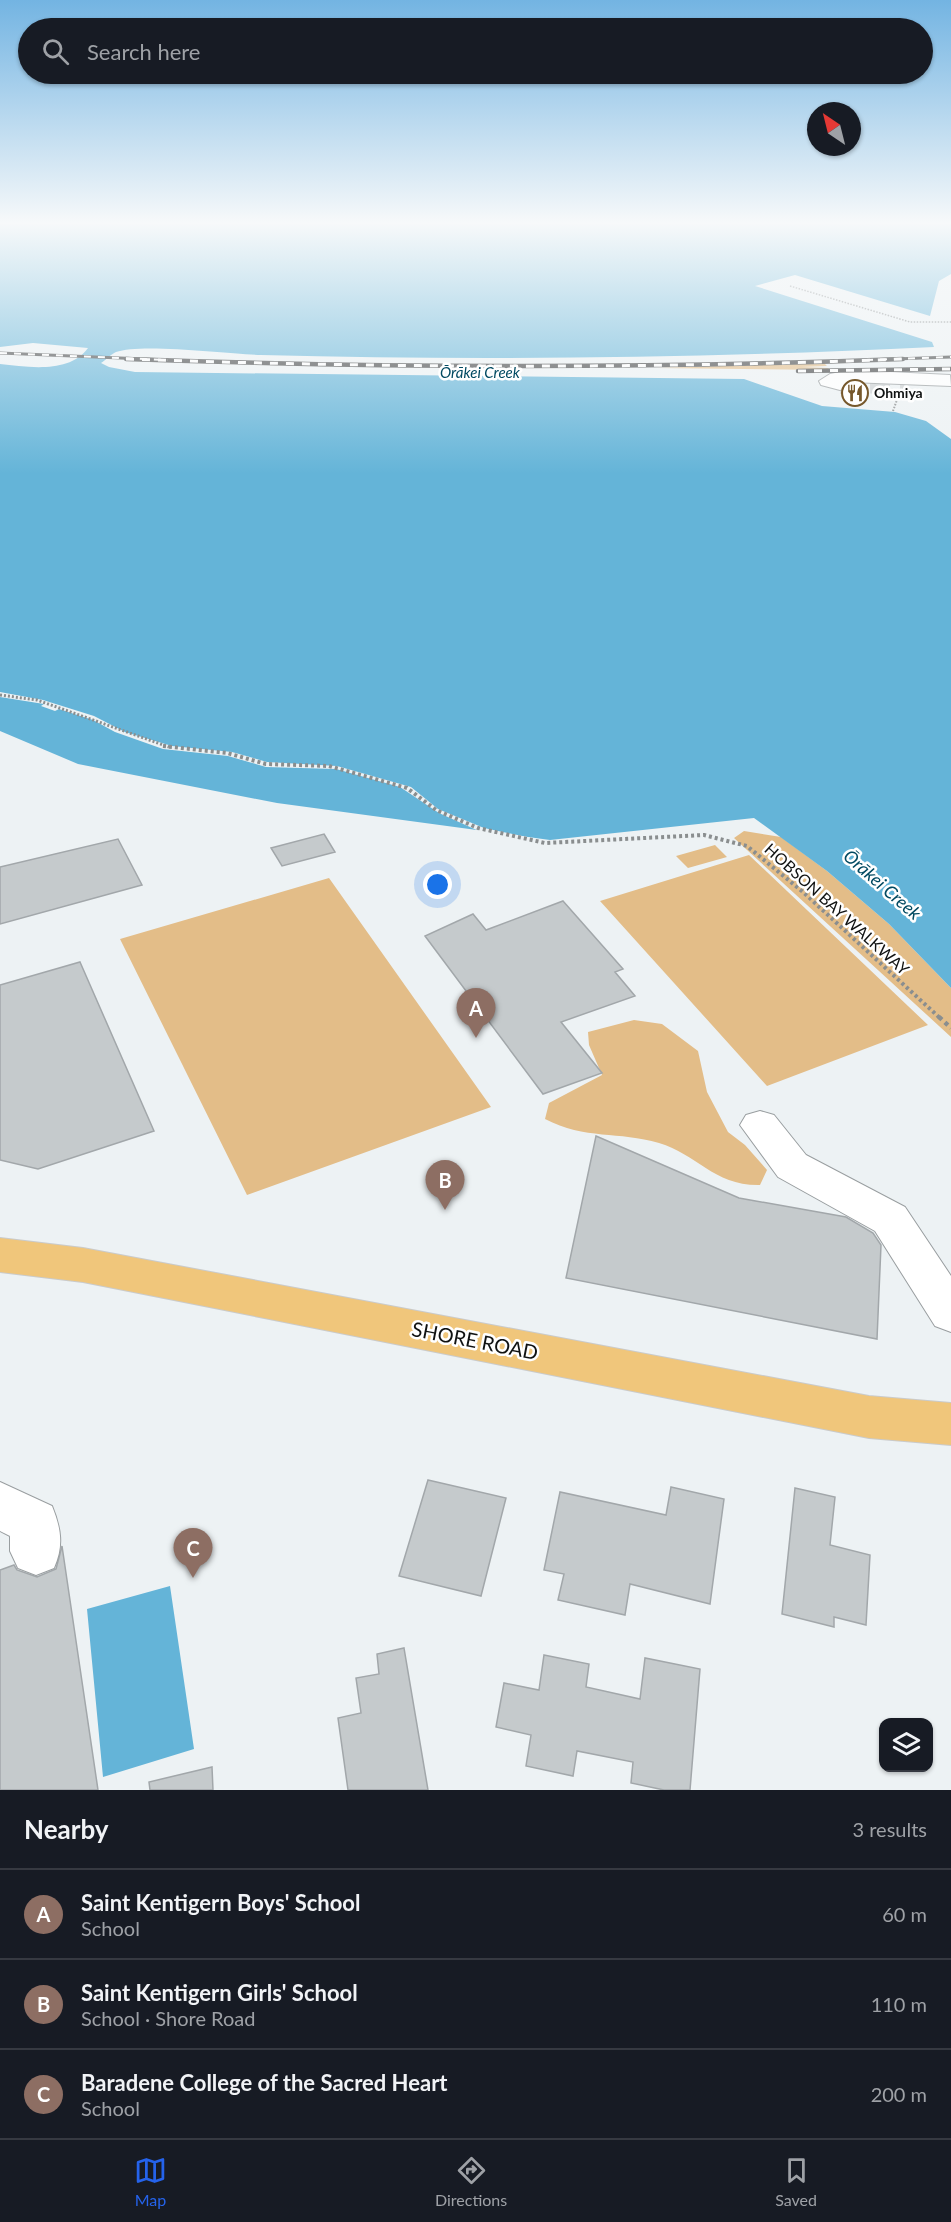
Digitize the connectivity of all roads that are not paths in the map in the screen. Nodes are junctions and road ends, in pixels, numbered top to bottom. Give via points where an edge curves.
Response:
1 (947, 381) edge
2 (840, 384) dead end
3 (901, 390) tunnel mouth
4 (760, 1125) dead end
5 (0, 1255) edge
6 (951, 1313) edge
7 (951, 1424) edge
8 (0, 1505) edge
9 (36, 1551) dead end

1 - 2 lane via 852,377 828,381
1 - 3 lane
4 - 6 lane via 792,1166 890,1219
5 - 7 main road, SHORE ROAD via 84,1265 869,1418
8 - 9 lane via 34,1523

